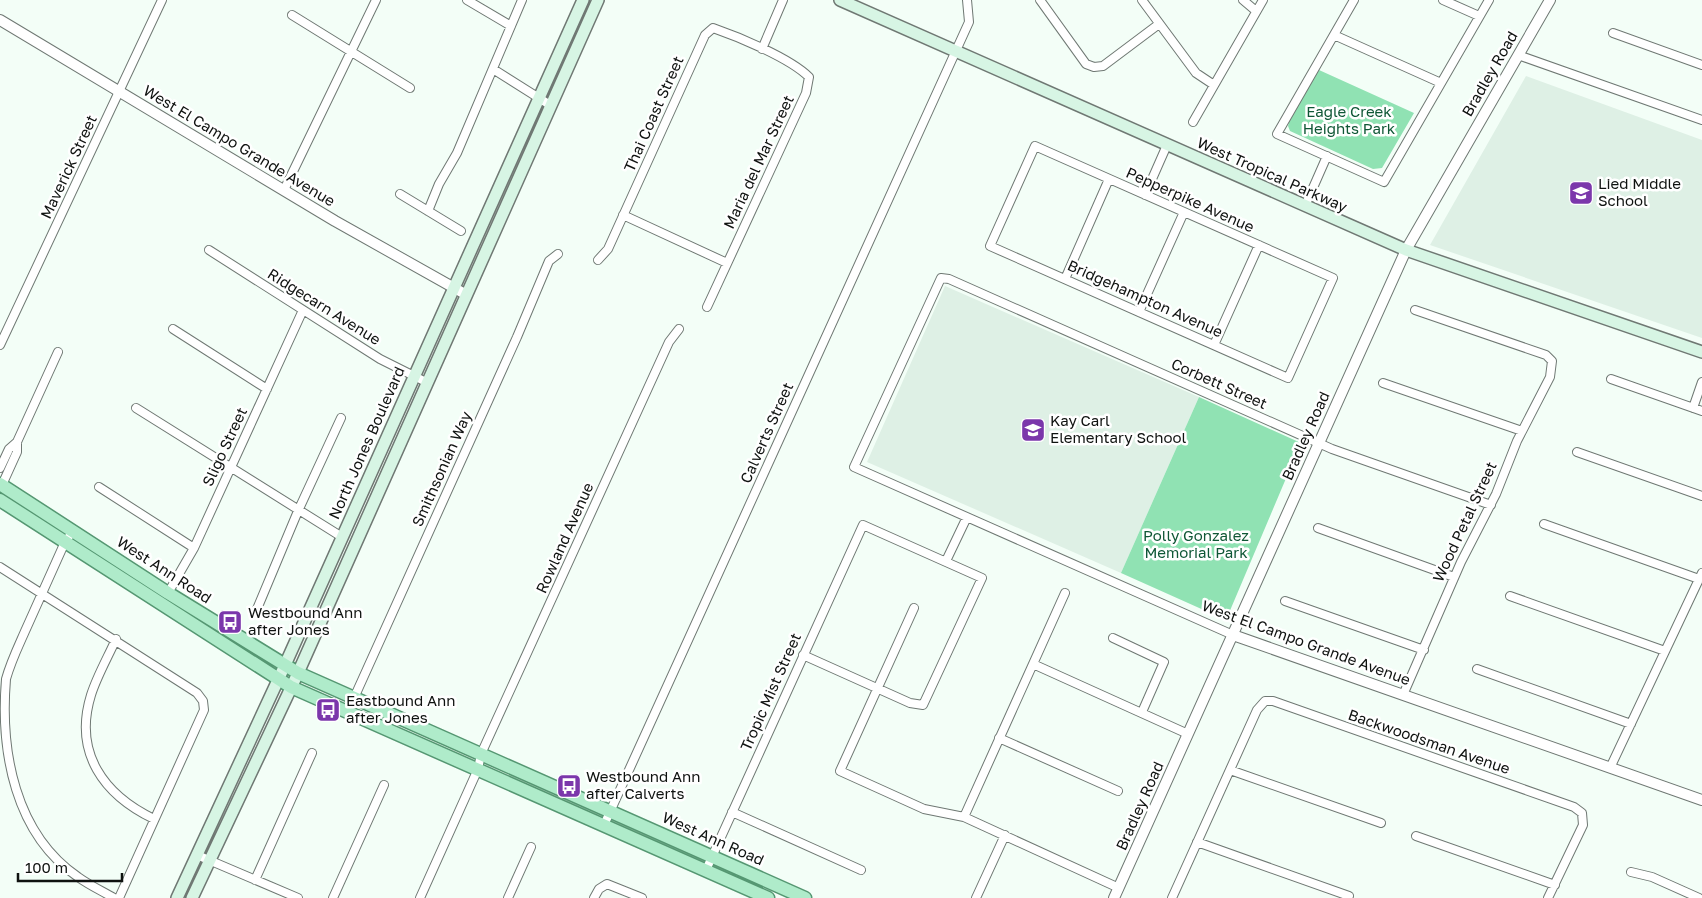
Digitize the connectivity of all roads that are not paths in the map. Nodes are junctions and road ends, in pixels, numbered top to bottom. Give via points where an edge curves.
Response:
1 (162, 0) edge
2 (376, 0) edge
3 (466, 0) edge
4 (522, 0) edge
5 (582, 0) edge
6 (598, 0) edge
7 (782, 0) edge
8 (840, 0) edge
9 (968, 0) edge
10 (1040, 0) edge
11 (1142, 0) edge
12 (1244, 0) edge
13 (1263, 0) edge
14 (1354, 0) edge
15 (1443, 0) edge
16 (1489, 0) edge
17 (1550, 0) edge
18 (1256, 11) junction
19 (292, 15) dead end
20 (1480, 16) junction
21 (0, 20) edge
22 (1160, 24) junction
23 (511, 26) junction
24 (1613, 33) dead end
25 (1334, 35) junction
26 (762, 49) junction
27 (955, 51) junction
28 (352, 53) junction
29 (1518, 55) junction
30 (1702, 65) edge
31 (493, 69) junction
32 (1441, 83) junction
33 (1214, 85) junction
34 (410, 88) dead end
35 (119, 92) junction
36 (540, 98) junction
37 (550, 105) junction
38 (1702, 120) edge
39 (1193, 122) dead end
40 (1167, 145) junction
41 (1327, 156) junction
42 (1109, 179) junction
43 (284, 190) junction
44 (400, 194) dead end
45 (1145, 195) junction
46 (1305, 206) junction
47 (428, 211) junction
48 (1184, 212) junction
49 (623, 215) junction
50 (461, 231) dead end
51 (1259, 245) junction
52 (990, 246) joint
53 (209, 250) dead end
54 (1406, 250) junction
55 (558, 254) dead end
56 (598, 260) dead end
57 (727, 263) junction
58 (1064, 279) junction
59 (454, 288) junction
60 (465, 294) junction
61 (707, 307) dead end
62 (303, 310) junction
63 (1415, 310) dead end
64 (1139, 312) junction
65 (173, 329) dead end
66 (679, 329) dead end
67 (0, 345) edge
68 (1214, 345) junction
69 (58, 352) dead end
70 (1702, 352) edge
71 (414, 376) junction
72 (1288, 378) joint
73 (1611, 380) dead end
74 (426, 382) junction
75 (1702, 382) edge
76 (1383, 383) dead end
77 (266, 389) junction
78 (136, 408) dead end
79 (1693, 408) junction
80 (1702, 411) edge
81 (341, 418) dead end
82 (1522, 431) junction
83 (17, 442) junction
84 (1320, 443) junction
85 (1577, 452) dead end
86 (854, 467) joint
87 (0, 468) edge
88 (230, 468) junction
89 (1, 484) edge
90 (99, 487) dead end
91 (1702, 496) edge
92 (0, 500) edge
93 (1490, 505) junction
94 (298, 511) junction
95 (966, 517) junction
96 (1544, 524) dead end
97 (1318, 528) dead end
98 (73, 531) junction
99 (342, 537) junction
100 (65, 542) junction
101 (194, 548) junction
102 (946, 561) junction
103 (0, 567) edge
104 (1700, 576) edge
105 (1454, 577) junction
106 (127, 582) junction
107 (42, 593) junction
108 (168, 593) junction
109 (1065, 593) dead end
110 (1510, 596) dead end
111 (1285, 601) dead end
112 (914, 608) dead end
113 (257, 609) dead end
114 (1233, 635) junction
115 (1113, 638) dead end
116 (116, 639) junction
117 (1424, 650) junction
118 (1665, 651) junction
119 (803, 655) junction
120 (1033, 664) junction
121 (285, 665) junction
122 (1477, 669) dead end
123 (298, 672) junction
124 (278, 679) junction
125 (291, 687) junction
126 (877, 688) junction
127 (1402, 695) junction
128 (354, 698) junction
129 (1142, 712) junction
130 (1631, 724) junction
131 (1188, 734) junction
132 (999, 738) junction
133 (312, 753) dead end
134 (479, 761) junction
135 (1610, 768) junction
136 (1230, 770) junction
137 (384, 786) dead end
138 (1118, 792) dead end
139 (1702, 800) edge
140 (611, 810) junction
141 (732, 812) junction
142 (964, 817) junction
143 (154, 819) junction
144 (1381, 823) dead end
145 (604, 825) junction
146 (1005, 835) junction
147 (1416, 836) dead end
148 (1197, 842) junction
149 (531, 847) dead end
150 (197, 856) junction
151 (712, 856) junction
152 (210, 862) junction
153 (706, 870) junction
154 (862, 870) dead end
155 (1631, 872) dead end
156 (254, 880) junction
157 (1554, 885) junction
158 (1119, 888) junction
159 (1349, 896) dead end
160 (422, 897) edge
161 (114, 898) edge
162 (119, 898) edge
163 (177, 898) edge
164 (192, 898) edge
165 (298, 898) edge
166 (333, 898) edge
167 (508, 898) edge
168 (594, 898) edge
169 (642, 898) edge
170 (768, 898) edge
171 (805, 898) edge
172 (976, 898) edge
173 (1114, 898) edge
174 (1172, 898) edge
175 (1548, 898) edge
176 (1699, 898) edge

1 - 35 street, Maverick Street
2 - 28 street
3 - 23 street
4 - 23 street
5 - 36 main road, North Jones Boulevard
6 - 37 main road, North Jones Boulevard
7 - 26 street
8 - 27 main road, West Tropical Parkway
9 - 27 street, Calverts Street via 969,22
10 - 22 street via 1086,64 1094,67 1103,66
11 - 22 street
12 - 18 street
13 - 18 street
14 - 25 street
15 - 20 street
16 - 20 street
17 - 29 street, Bradley Road
18 - 33 street
19 - 28 street
20 - 32 street
21 - 35 street, West El Campo Grande Avenue
22 - 33 street via 1196,73
23 - 31 street
24 - 30 street
25 - 32 street
25 - 41 street via 1277,134
26 - 49 street, Thai Coast Street via 713,28 705,35
26 - 57 street, Maria del Mar Street via 809,77 806,93
27 - 40 main road, West Tropical Parkway
27 - 140 street, Calverts Street
28 - 34 street
28 - 43 street
29 - 38 street
29 - 54 street, Bradley Road
31 - 36 street
31 - 47 street via 457,154
32 - 41 street via 1384,182
33 - 39 street
35 - 43 street, West El Campo Grande Avenue
35 - 67 street, Maverick Street
36 - 37 street
36 - 59 main road, North Jones Boulevard
37 - 60 main road, North Jones Boulevard
40 - 45 street
40 - 46 main road, West Tropical Parkway
41 - 46 street
42 - 45 street, Pepperpike Avenue
42 - 52 street, Pepperpike Avenue via 1035,146
42 - 58 street
43 - 59 street, West El Campo Grande Avenue
44 - 47 street
45 - 48 street, Pepperpike Avenue
46 - 54 main road, West Tropical Parkway
47 - 50 street
48 - 51 street, Pepperpike Avenue
48 - 64 street
49 - 56 street, Thai Coast Street via 608,249
49 - 57 street
51 - 68 street
51 - 72 street, Pepperpike Avenue via 1333,278
52 - 58 street, Bridgehampton Avenue
53 - 62 street, Ridgecarn Avenue
54 - 70 main road, West Tropical Parkway
54 - 84 street, Bradley Road
55 - 128 street, Smithsonian Way via 549,261
57 - 61 street, Maria del Mar Street
58 - 64 street, Bridgehampton Avenue
59 - 60 street, West El Campo Grande Avenue
59 - 71 main road, North Jones Boulevard
60 - 74 main road, North Jones Boulevard
62 - 71 street, Ridgecarn Avenue via 380,359
62 - 77 street, Sligo Street
63 - 82 street, Wood Petal Street via 1539,352 1552,361 1550,377
64 - 68 street, Bridgehampton Avenue
65 - 77 street
66 - 134 street, Rowland Avenue via 668,342
68 - 72 street, Bridgehampton Avenue
69 - 83 street
71 - 74 street, Ridgecarn Avenue
71 - 99 main road, North Jones Boulevard
73 - 79 street
74 - 123 main road, North Jones Boulevard
75 - 79 street
76 - 82 street
77 - 88 street, Sligo Street
78 - 88 street
79 - 80 street
81 - 94 street
82 - 93 street, Wood Petal Street
83 - 87 street via 9,449
83 - 89 street via 17,452
84 - 86 street, Corbett Street via 941,278
84 - 93 street, Corbett Street
84 - 114 street, Bradley Road
85 - 91 street
86 - 95 street, West El Campo Grande Avenue
88 - 94 street
88 - 101 street, Sligo Street
89 - 98 main road, West Ann Road
90 - 101 street
92 - 100 main road, West Ann Road
93 - 105 street, Wood Petal Street
94 - 99 street
94 - 113 street
95 - 102 street
95 - 114 street, West El Campo Grande Avenue
96 - 104 street
97 - 105 street
98 - 100 street
98 - 108 main road, West Ann Road
99 - 121 main road, North Jones Boulevard
100 - 106 main road, West Ann Road
100 - 107 street
101 - 108 street, Sligo Street
102 - 119 street, Tropic Mist Street via 863,525
102 - 126 street via 982,578 923,705 916,706
103 - 107 street
104 - 118 street
105 - 117 street, Wood Petal Street
106 - 108 main road via 162,594
106 - 124 main road, West Ann Road
107 - 116 street
107 - 161 street via 6,680 0,711 5,772 20,810 48,850 78,877
108 - 121 main road, West Ann Road
109 - 120 street
110 - 118 street
111 - 117 street
112 - 126 street
114 - 127 street, West El Campo Grande Avenue
114 - 131 street, Bradley Road
115 - 129 street via 1164,662
116 - 143 street via 91,696 87,739 94,763 106,785 135,810
116 - 143 street via 197,693 203,701 204,710
117 - 127 street, Wood Petal Street
118 - 130 street
119 - 126 street
119 - 141 street, Tropic Mist Street
120 - 129 street
120 - 132 street
121 - 123 main road, West Ann Road
121 - 124 main road, North Jones Boulevard
122 - 130 street
123 - 125 main road, North Jones Boulevard
123 - 128 main road, West Ann Road
124 - 125 main road, West Ann Road
124 - 150 main road, North Jones Boulevard
125 - 134 main road, West Ann Road
125 - 152 main road, North Jones Boulevard
126 - 142 street via 840,771 924,809
127 - 135 street, West El Campo Grande Avenue
128 - 134 main road, West Ann Road
129 - 131 street
130 - 135 street
131 - 158 street, Bradley Road
132 - 138 street
132 - 142 street
133 - 156 street
134 - 140 main road, West Ann Road
134 - 145 main road, West Ann Road
134 - 160 street, Rowland Avenue
135 - 139 street, West El Campo Grande Avenue
136 - 144 street
136 - 148 street
136 - 157 street, Backwoodsman Avenue via 1257,710 1266,701 1273,701 1574,807 1582,813 1584,825
137 - 166 street
140 - 145 street, Calverts Street
140 - 151 main road, West Ann Road
141 - 151 street, Tropic Mist Street
141 - 154 street
142 - 146 street
143 - 162 street
145 - 153 main road, West Ann Road
146 - 158 street
146 - 172 street
147 - 157 street
148 - 159 street
148 - 174 street
149 - 167 street
150 - 152 street
150 - 163 main road, North Jones Boulevard
151 - 153 street, Tropic Mist Street
151 - 171 main road, West Ann Road
152 - 156 street
152 - 164 main road, North Jones Boulevard
153 - 170 main road, West Ann Road
155 - 176 street via 1652,877
156 - 165 street
157 - 175 street
158 - 173 street, Bradley Road
168 - 169 street via 604,885

